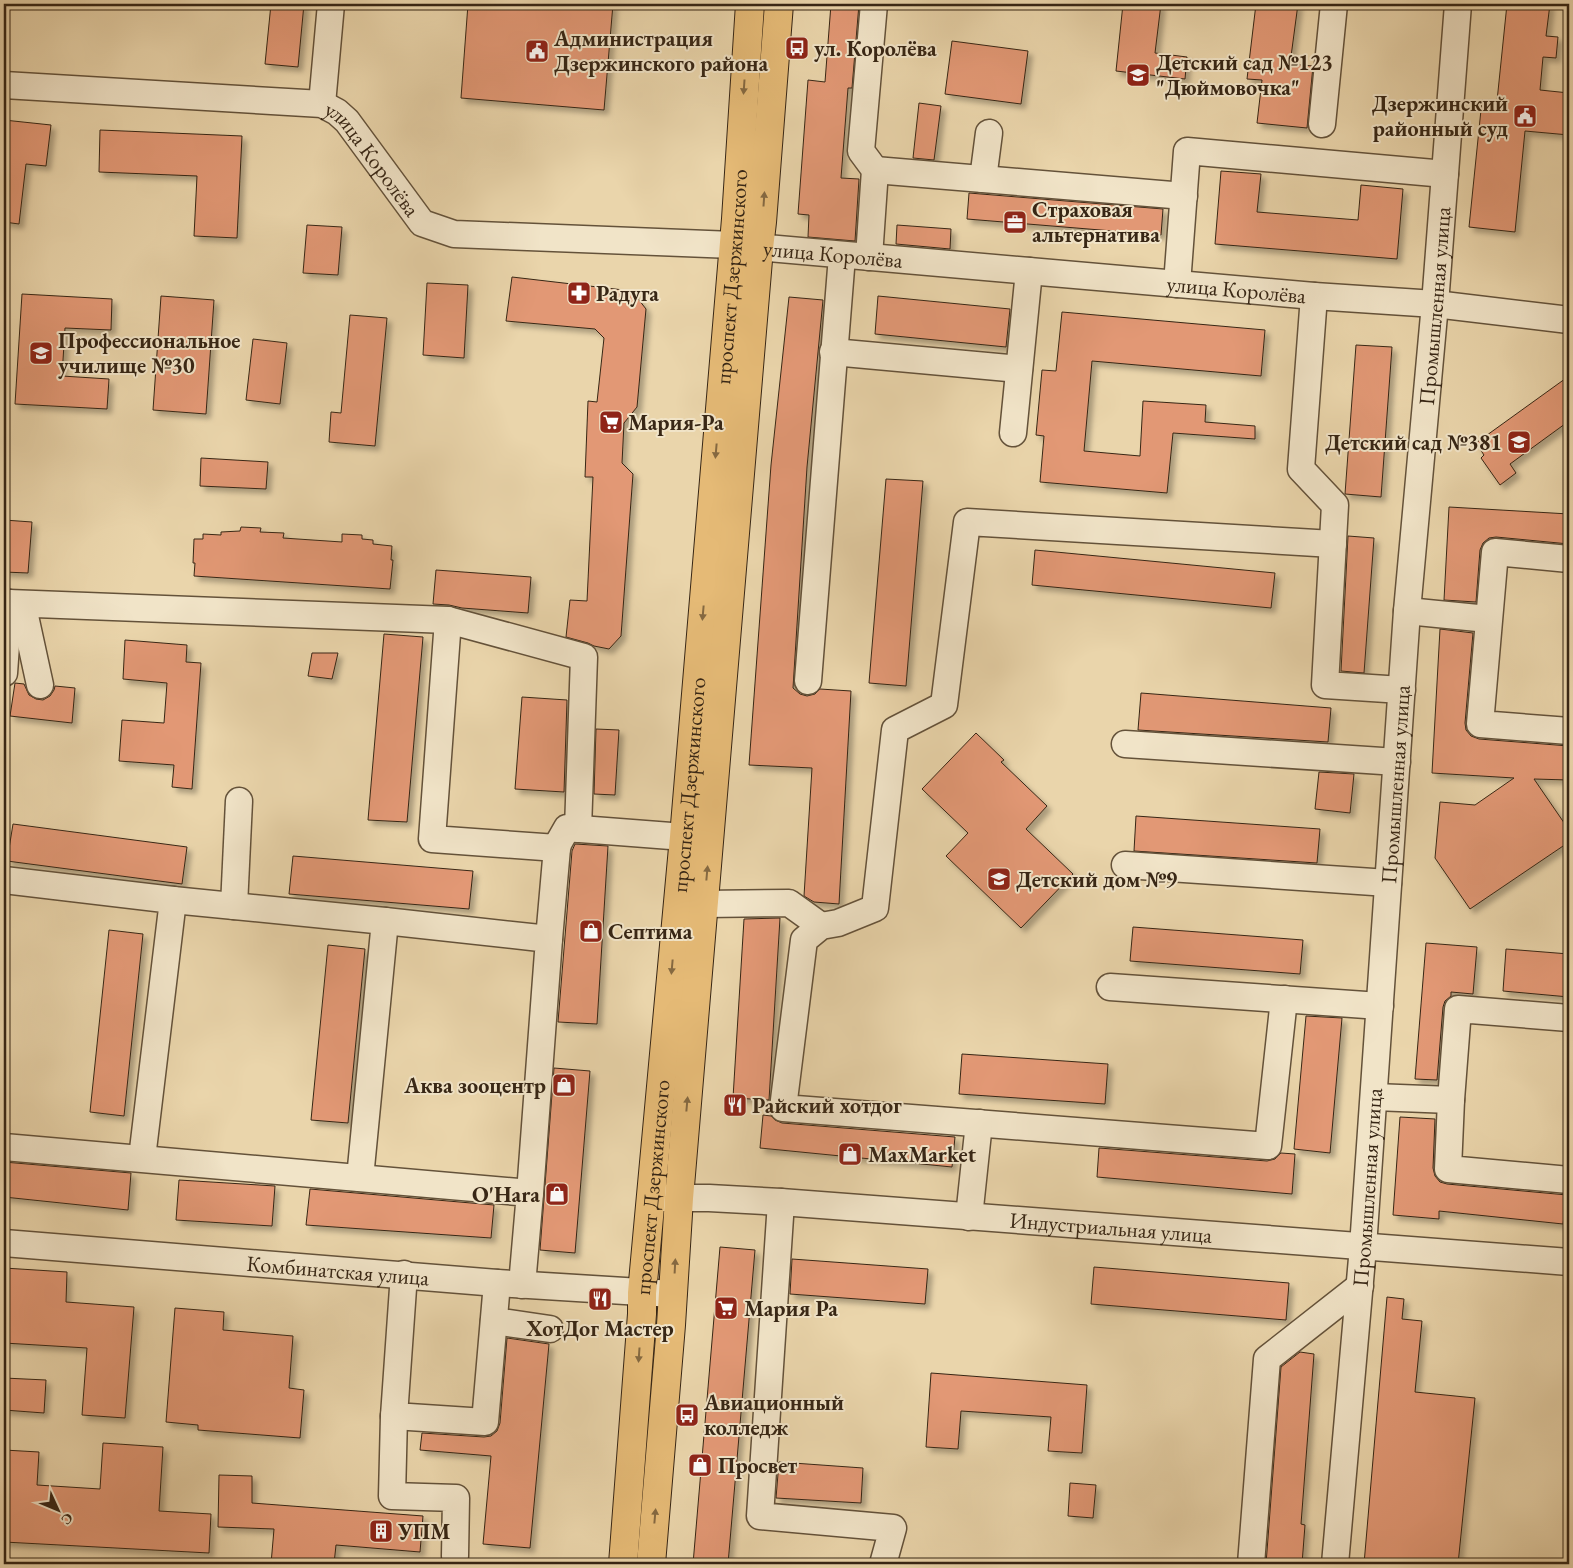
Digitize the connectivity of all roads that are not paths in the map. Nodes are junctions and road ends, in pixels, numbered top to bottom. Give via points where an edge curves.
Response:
1 (330, 4) edge
2 (750, 4) edge
3 (779, 4) edge
4 (874, 4) edge
5 (1334, 4) edge
6 (1458, 4) edge
7 (4, 85) edge
8 (322, 104) junction
9 (1322, 124) dead end
10 (989, 134) dead end
11 (875, 170) junction
12 (1446, 174) junction
13 (983, 179) junction
14 (1184, 196) junction
15 (746, 247) junction
16 (842, 256) junction
17 (869, 257) junction
18 (1029, 271) junction
19 (1176, 284) junction
20 (1314, 296) junction
21 (1435, 304) junction
22 (1569, 320) edge
23 (833, 352) junction
24 (1019, 369) junction
25 (1013, 433) dead end
26 (1333, 544) junction
27 (1569, 559) edge
28 (7, 603) edge
29 (1407, 611) junction
30 (1488, 619) junction
31 (448, 620) junction
32 (4, 673) edge
33 (808, 681) dead end
34 (40, 685) dead end
35 (1402, 690) junction
36 (1569, 731) edge
37 (1125, 744) dead end
38 (1397, 762) junction
39 (239, 801) dead end
40 (578, 829) junction
41 (684, 837) junction
42 (557, 848) junction
43 (1125, 865) dead end
44 (4, 880) edge
45 (1388, 883) junction
46 (173, 900) junction
47 (704, 904) junction
48 (234, 906) junction
49 (385, 921) junction
50 (821, 926) junction
51 (550, 939) junction
52 (1110, 987) dead end
53 (1284, 999) junction
54 (1380, 1006) junction
55 (1569, 1018) edge
56 (1374, 1097) junction
57 (1451, 1100) junction
58 (979, 1123) junction
59 (4, 1148) edge
60 (142, 1158) junction
61 (360, 1178) junction
62 (1569, 1180) edge
63 (530, 1193) junction
64 (652, 1198) junction
65 (679, 1198) junction
66 (781, 1202) junction
67 (969, 1217) junction
68 (4, 1244) edge
69 (1363, 1247) junction
70 (1569, 1262) edge
71 (404, 1274) junction
72 (509, 1284) junction
73 (1360, 1286) junction
74 (642, 1293) junction
75 (673, 1294) junction
76 (494, 1321) junction
77 (550, 1328) dead end
78 (394, 1416) junction
79 (455, 1556) dead end
80 (623, 1564) edge
81 (651, 1564) edge
82 (883, 1564) edge
83 (1251, 1564) edge
84 (1335, 1564) edge

1 - 8 street
2 -> 15 main road, проспект Дзержинского
15 -> 3 main road, проспект Дзержинского via 762,222
4 - 11 street via 861,151
5 - 9 street
6 - 12 street, Промышленная улица
7 - 8 street, улица Королёва
8 - 15 street, улица Королёва via 347,121 422,223 454,234
10 - 13 street
11 - 13 street
11 - 17 street
12 - 14 street via 1187,151
12 - 21 street, Промышленная улица
13 - 14 street
14 - 19 street
15 - 16 street, улица Королёва
15 -> 41 main road, проспект Дзержинского
47 -> 15 main road, проспект Дзержинского
16 - 17 street, улица Королёва
16 - 23 street
17 - 18 street, улица Королёва
18 - 19 street, улица Королёва
18 - 24 street
19 - 20 street, улица Королёва
20 - 21 street, улица Королёва
20 - 26 street via 1301,469 1335,505
21 - 22 street, улица Королёва
21 - 29 street, Промышленная улица
23 - 24 street
23 - 33 street
24 - 25 street
26 - 35 street via 1325,685
26 - 50 street via 967,522 944,705 895,730 875,908 838,923
27 - 30 street via 1495,552
28 - 31 street
28 - 32 street
28 - 34 street via 25,616
29 - 30 street
29 - 35 street, Промышленная улица
30 - 36 street via 1480,724
31 - 40 street via 584,657
31 - 42 street via 432,839
35 - 38 street, Промышленная улица
37 - 38 street
38 - 45 street, Промышленная улица
39 - 48 street
40 - 41 street
40 - 42 street via 567,828
41 -> 64 main road, проспект Дзержинского
42 - 51 street
43 - 45 street
44 - 46 street
45 - 54 street, Промышленная улица
46 - 48 street
46 - 60 street
47 - 50 street via 790,904
65 -> 47 main road, проспект Дзержинского
48 - 49 street
49 - 51 street
49 - 61 street
50 - 58 street via 804,940 783,1108
51 - 63 street
52 - 53 street
53 - 54 street
53 - 58 street via 1268,1146
54 - 56 street, Промышленная улица
55 - 57 street via 1458,1009
56 - 57 street
56 - 69 street, Промышленная улица
57 - 62 street via 1448,1169
58 - 67 street
59 - 60 street
60 - 61 street
61 - 63 street
63 - 72 street
64 - 65 street, Индустриальная улица
64 - 74 main road, проспект Дзержинского
65 - 66 street, Индустриальная улица
75 -> 65 main road, проспект Дзержинского
66 - 67 street, Индустриальная улица
66 - 82 street via 760,1516 893,1528
67 - 69 street, Индустриальная улица
68 - 71 street, Комбинатская улица
69 - 70 street, Индустриальная улица
69 - 73 street, Промышленная улица
71 - 72 street, Комбинатская улица
71 - 78 street
72 - 74 street, Комбинатская улица
72 - 76 street
73 - 83 street via 1267,1359
73 - 84 street, Промышленная улица
74 - 75 street, Комбинатская улица
74 -> 80 main road, проспект Дзержинского
81 -> 75 main road, проспект Дзержинского
76 - 77 street
76 - 78 street via 484,1422
78 - 79 street via 392,1496 456,1498

